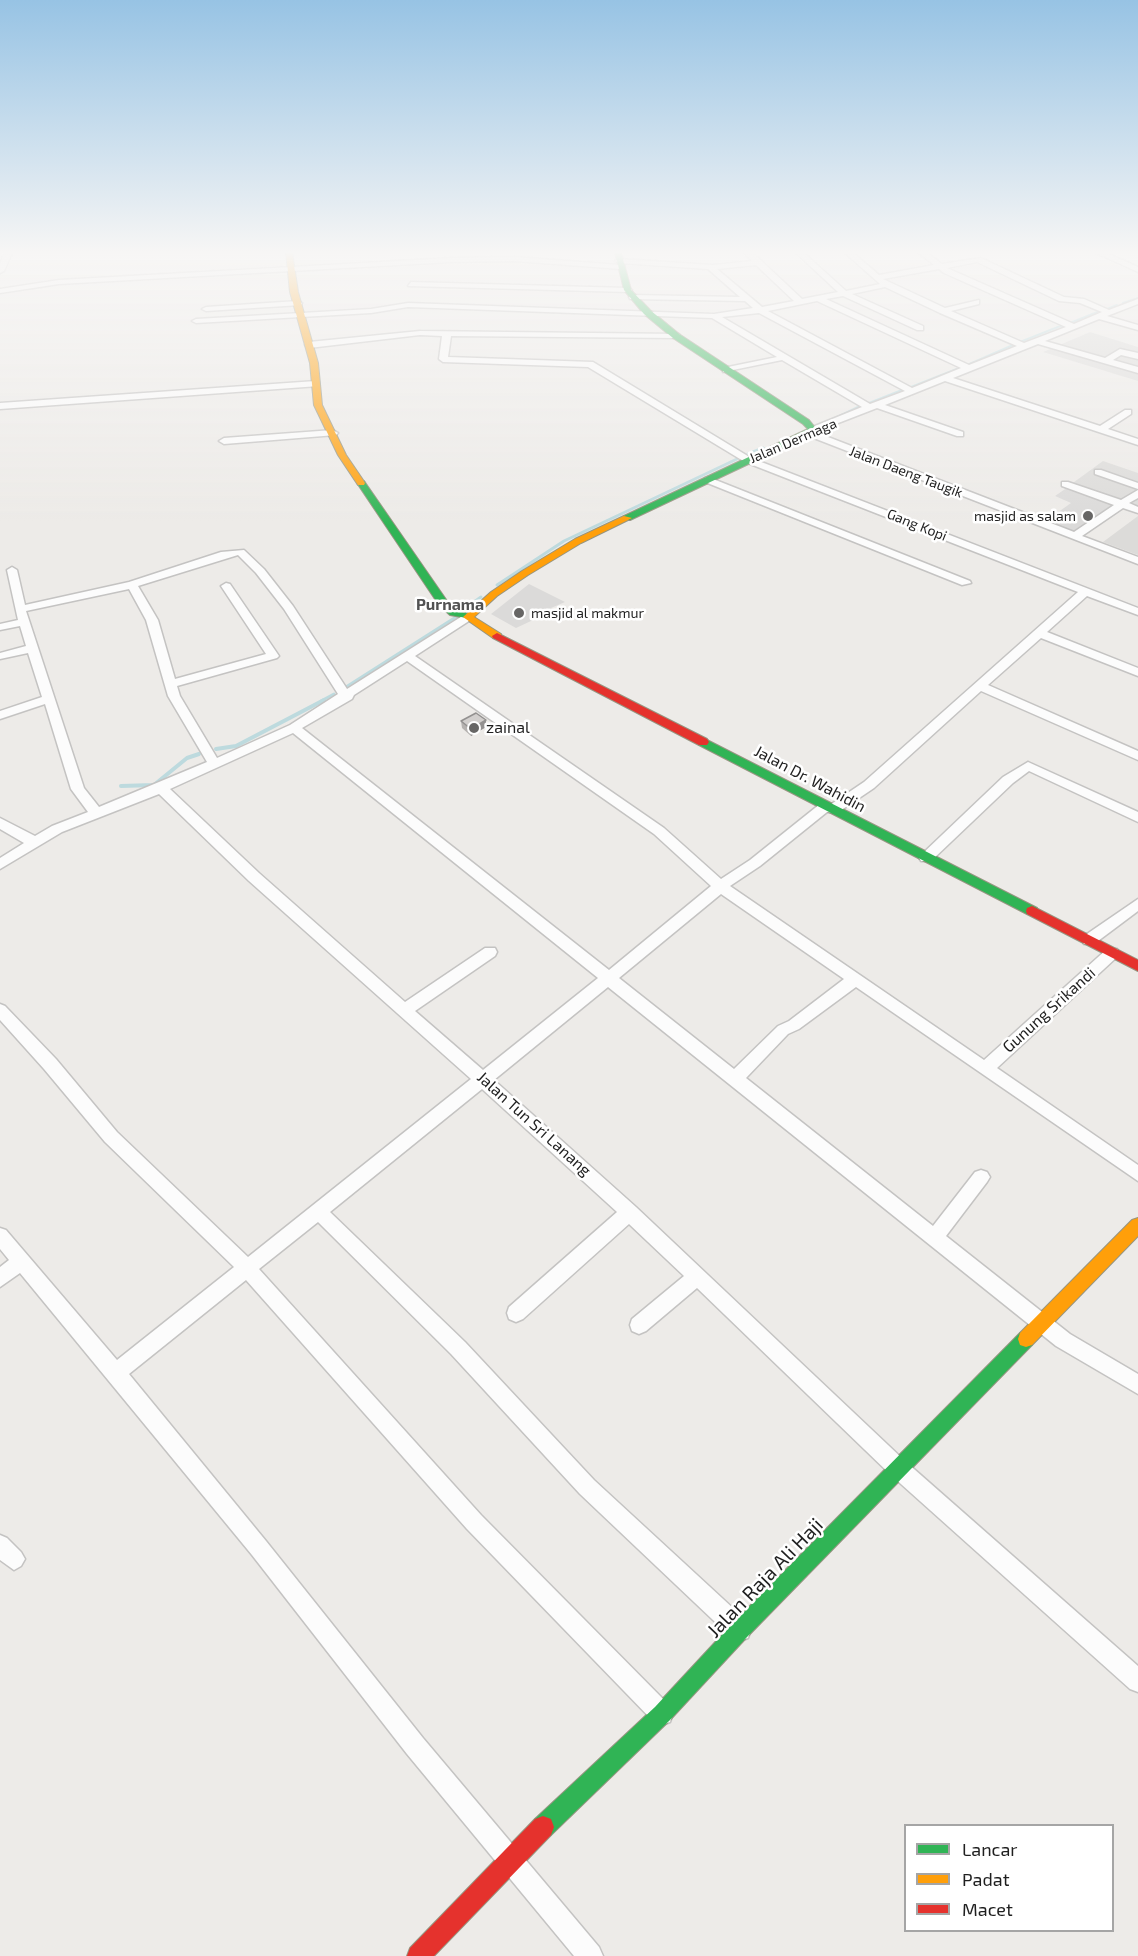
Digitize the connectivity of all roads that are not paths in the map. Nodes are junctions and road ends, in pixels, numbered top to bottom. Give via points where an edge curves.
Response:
1 (323, 343) edge
2 (445, 343) edge
3 (687, 343) edge
4 (762, 343) edge
5 (822, 343) edge
6 (913, 343) edge
7 (1017, 343) edge
8 (1031, 343) edge
9 (1045, 343) edge
10 (309, 345) joint
11 (1023, 346) junction
12 (1138, 356) edge
13 (778, 359) dead end
14 (1106, 361) junction
15 (968, 369) junction
16 (726, 370) junction
17 (1138, 370) edge
18 (945, 378) junction
19 (316, 384) junction
20 (912, 391) junction
21 (0, 406) edge
22 (874, 406) junction
23 (1128, 412) dead end
24 (1100, 430) junction
25 (811, 432) junction
26 (333, 433) junction
27 (960, 434) dead end
28 (224, 441) dead end
29 (1138, 442) edge
30 (748, 460) junction
31 (1098, 472) dead end
32 (708, 480) junction
33 (1065, 484) dead end
34 (1138, 486) edge
35 (1138, 493) edge
36 (1123, 505) junction
37 (1138, 510) edge
38 (1075, 536) junction
39 (1138, 561) edge
40 (12, 570) dead end
41 (966, 583) dead end
42 (132, 585) junction
43 (226, 586) dead end
44 (1086, 591) junction
45 (20, 609) junction
46 (1138, 612) edge
47 (468, 617) junction
48 (24, 622) junction
49 (0, 627) edge
50 (1039, 633) junction
51 (34, 648) junction
52 (0, 656) edge
53 (409, 657) junction
54 (1138, 672) edge
55 (173, 683) junction
56 (979, 686) junction
57 (348, 696) junction
58 (49, 699) junction
59 (0, 715) edge
60 (294, 728) junction
61 (1138, 756) edge
62 (214, 763) junction
63 (161, 788) junction
64 (829, 808) junction
65 (97, 813) junction
66 (1138, 818) edge
67 (0, 823) edge
68 (34, 842) junction
69 (926, 858) junction
70 (0, 864) edge
71 (720, 886) junction
72 (1138, 904) edge
73 (1089, 940) junction
74 (490, 952) dead end
75 (1112, 953) junction
76 (1138, 966) edge
77 (607, 979) junction
78 (856, 979) junction
79 (0, 1010) edge
80 (405, 1010) junction
81 (986, 1068) junction
82 (484, 1078) junction
83 (734, 1080) junction
84 (1138, 1174) edge
85 (981, 1177) dead end
86 (318, 1211) junction
87 (630, 1212) junction
88 (1138, 1225) edge
89 (0, 1236) edge
90 (933, 1238) junction
91 (21, 1260) junction
92 (246, 1267) junction
93 (698, 1276) junction
94 (0, 1279) edge
95 (516, 1314) dead end
96 (639, 1325) dead end
97 (1039, 1326) junction
98 (116, 1373) junction
99 (1138, 1385) edge
100 (899, 1469) junction
101 (740, 1630) junction
102 (1138, 1681) edge
103 (662, 1714) junction
104 (510, 1858) junction
105 (418, 1956) edge
106 (590, 1956) edge

1 - 10 street
2 - 30 street, Gang Kopi via 443,359 590,364
3 - 16 main road
4 - 22 street
5 - 20 street
6 - 15 street
7 - 11 street
8 - 11 street, Jalan Dermaga
9 - 14 street
10 - 19 main road, Jalan Dr. Wahidin
11 - 15 street, Jalan Dermaga
12 - 14 street via 1120,352
13 - 16 street
14 - 17 street
15 - 18 street, Jalan Dermaga
16 - 25 main road via 806,422
18 - 20 street, Jalan Dermaga
18 - 24 street
19 - 21 street
19 - 26 main road, Jalan Dr. Wahidin via 318,405
20 - 22 street, Jalan Dermaga
22 - 25 street, Jalan Dermaga
22 - 27 street
23 - 24 street
24 - 29 street
25 - 30 main road, Jalan Dermaga
25 - 38 street, Jalan Daeng Taugik
26 - 28 street
26 - 47 main road, Jalan Dr. Wahidin via 344,459 443,603 454,613
30 - 32 main road, Jalan Dermaga
30 - 44 street, Gang Kopi
31 - 34 street
32 - 41 street
32 - 47 main road, Jalan Dermaga via 552,556 494,594
33 - 36 street
35 - 36 street
36 - 37 street
36 - 38 street
38 - 39 street, Jalan Daeng Taugik
40 - 45 street
42 - 45 street
42 - 55 street via 152,620
42 - 57 street via 240,552 289,608 340,690
43 - 55 street via 273,656
44 - 46 street, Gang Kopi
44 - 50 street
45 - 48 street
47 - 53 street
47 - 64 main road, Jalan Dr. Wahidin via 497,636
48 - 49 street
48 - 51 street
50 - 54 street
50 - 56 street
51 - 52 street
51 - 58 street
53 - 57 street
53 - 71 street via 659,831
55 - 62 street via 174,696
56 - 61 street
56 - 64 street via 869,785
57 - 60 street
58 - 59 street
58 - 65 street via 81,793
60 - 62 street
60 - 77 street via 551,930
62 - 63 street
63 - 65 street
63 - 80 street, Jalan Tun Sri Lanang
64 - 69 main road, Jalan Dr. Wahidin
64 - 71 street
65 - 68 street
66 - 69 street via 1028,766
67 - 68 street
68 - 70 street
69 - 73 main road, Jalan Dr. Wahidin
71 - 77 street
71 - 78 street
72 - 73 street
73 - 75 main road, Jalan Dr. Wahidin
74 - 80 street
75 - 76 main road, Jalan Dr. Wahidin
75 - 81 street, Gunung Srikandi
77 - 82 street
77 - 83 street
78 - 81 street
78 - 83 street via 783,1030
79 - 92 street via 111,1137
80 - 82 street, Jalan Tun Sri Lanang
81 - 84 street
82 - 86 street
82 - 87 street, Jalan Tun Sri Lanang
83 - 90 street
85 - 90 street
86 - 92 street
86 - 101 street via 458,1348 586,1487
87 - 93 street, Jalan Tun Sri Lanang
87 - 95 street
88 - 97 main road, Jalan Raja Ali Haji
89 - 91 street
90 - 97 street
91 - 94 street
91 - 98 street
92 - 98 street
92 - 103 street via 474,1522
93 - 96 street
93 - 100 street, Jalan Tun Sri Lanang
97 - 99 street
97 - 100 main road, Jalan Raja Ali Haji
98 - 104 street via 415,1746
100 - 101 main road, Jalan Raja Ali Haji
100 - 102 street, Jalan Tun Sri Lanang
101 - 103 main road, Jalan Raja Ali Haji
103 - 104 main road, Jalan Raja Ali Haji
104 - 105 main road, Jalan Raja Ali Haji
104 - 106 street

